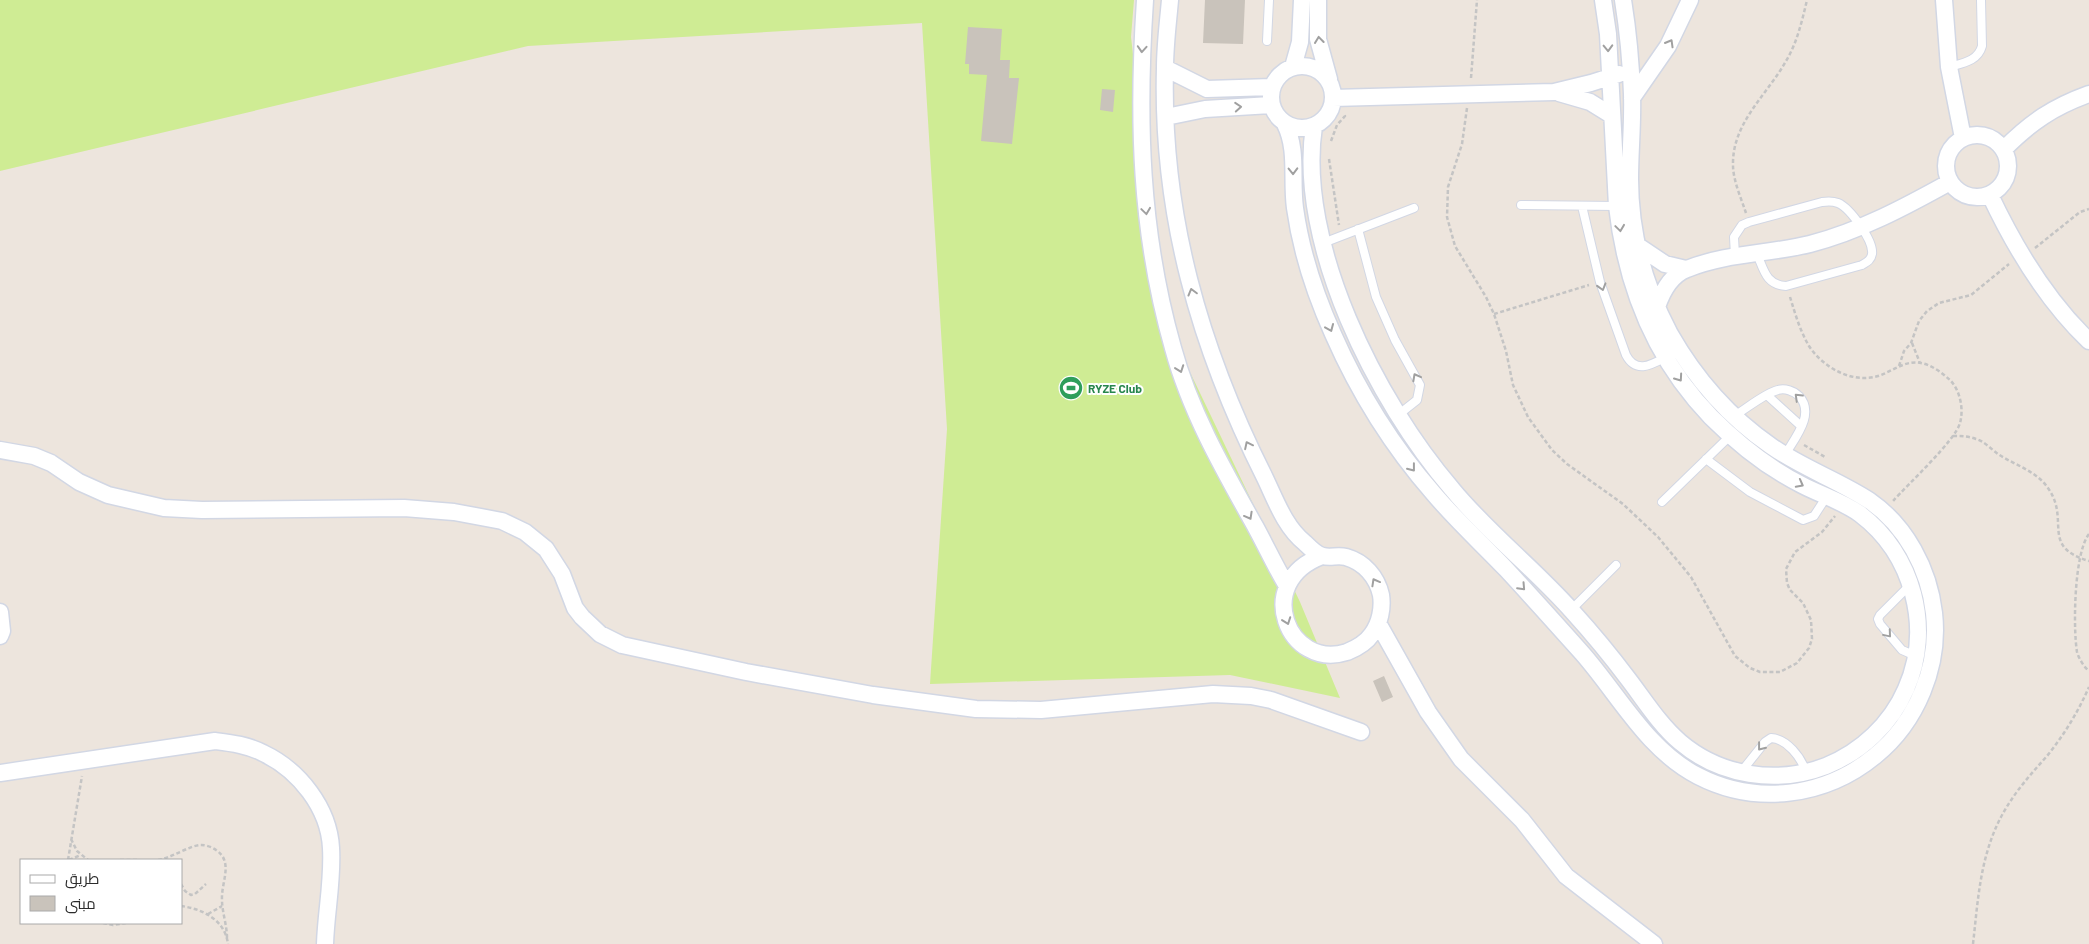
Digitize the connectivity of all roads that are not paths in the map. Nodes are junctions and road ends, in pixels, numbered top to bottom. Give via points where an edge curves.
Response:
1 (1145, 0) edge
2 (1170, 0) edge
3 (1269, 0) edge
4 (1302, 0) edge
5 (1318, 0) edge
6 (1604, 0) edge
7 (1623, 0) edge
8 (1690, 0) edge
9 (1944, 0) edge
10 (1981, 0) edge
11 (1267, 41) dead end
12 (1293, 67) junction
13 (1949, 67) junction
14 (1165, 68) junction
15 (1631, 70) junction
16 (1609, 77) junction
17 (1329, 80) junction
18 (1272, 87) junction
19 (1554, 92) junction
20 (2089, 94) edge
21 (1338, 98) junction
22 (1632, 98) junction
23 (1271, 105) junction
24 (1611, 115) junction
25 (1166, 117) junction
26 (1285, 124) junction
27 (1314, 126) junction
28 (1963, 138) junction
29 (2004, 149) junction
30 (1950, 182) junction
31 (1990, 195) junction
32 (1521, 205) dead end
33 (1582, 206) junction
34 (1617, 206) junction
35 (1414, 208) dead end
36 (1862, 227) junction
37 (1358, 229) junction
38 (1323, 243) junction
39 (1638, 246) junction
40 (1758, 254) junction
41 (1735, 256) junction
42 (1686, 269) junction
43 (1657, 307) junction
44 (2089, 340) edge
45 (1666, 357) junction
46 (1768, 396) junction
47 (1398, 415) junction
48 (1734, 416) junction
49 (1801, 426) junction
50 (1731, 435) junction
51 (1768, 444) junction
52 (0, 450) edge
53 (1785, 456) junction
54 (1759, 458) junction
55 (1706, 459) junction
56 (1826, 496) junction
57 (1662, 502) dead end
58 (1464, 515) junction
59 (1322, 556) junction
60 (1616, 565) dead end
61 (1911, 584) junction
62 (1287, 586) junction
63 (1571, 610) junction
64 (0, 612) edge
65 (1378, 623) junction
66 (0, 636) edge
67 (1916, 656) junction
68 (1362, 732) dead end
69 (1741, 772) junction
70 (1806, 772) junction
71 (0, 773) edge
72 (325, 944) edge
73 (1654, 944) edge

1 -> 62 street via 1140,70 1144,198 1173,349 1215,454
2 - 14 street
3 - 11 lane
4 - 12 street via 1300,42
17 -> 5 street via 1318,39
6 -> 16 street
7 - 15 street
22 -> 8 street via 1668,46
9 - 13 street
10 - 13 lane via 1981,51 1974,58
12 - 17 street via 1316,69
12 - 18 street via 1282,73
13 - 28 street
14 - 18 street via 1207,88
14 - 25 street
15 - 16 street
15 - 22 street
16 - 19 street
16 - 24 street
17 - 21 street
18 - 23 street
19 - 21 street
19 - 24 street via 1578,97
20 - 29 street via 2043,115
21 - 27 street via 1327,115
22 - 39 street via 1631,206
25 -> 23 street via 1205,109
23 - 26 street
24 - 34 street
59 -> 25 street via 1290,529 1224,391 1205,338 1180,245
26 - 27 street via 1299,129
26 -> 58 street via 1293,146 1294,199 1299,235 1332,334 1387,432 1432,493
27 - 38 street via 1311,176 1317,224
28 - 29 street via 1978,134 1986,136
28 - 30 street via 1952,147 1946,160
29 - 31 street via 2007,175
30 - 31 street via 1967,196
30 - 36 street
31 - 44 street via 2022,256 2059,307
32 - 33 lane
33 - 34 lane
33 -> 45 lane via 1600,282 1629,360 1645,367
34 -> 45 street via 1632,284
35 - 37 lane
36 - 40 street via 1810,244
36 - 40 lane via 1871,244 1869,260 1862,265 1786,286 1770,281
36 - 41 lane via 1846,208 1831,201 1822,202 1748,222 1734,237
37 - 38 lane
47 -> 37 lane via 1417,400 1420,385 1376,297
38 - 47 street via 1339,294 1360,344
39 - 42 street via 1660,261
39 - 43 street
40 - 41 street
41 - 42 street
42 - 43 street via 1667,285
43 - 48 street via 1696,374
45 -> 50 street via 1695,399
46 - 48 lane
46 - 49 lane
49 -> 46 lane via 1806,415 1801,398 1785,390
47 - 58 street
48 - 51 street
49 - 53 lane
50 - 54 street
50 - 55 lane
51 - 53 street
51 - 54 street
52 - 68 street via 34,456 51,463 93,489 128,501 164,508 404,508 454,512 502,521 524,532 546,549 562,574 575,608 600,634 622,645 746,672 873,695 976,708 1040,710 1213,694 1251,696
58 -> 53 street via 1664,754 1712,783 1749,793 1787,794 1842,778 1882,750 1902,728 1922,694 1933,656 1934,616 1919,559 1897,526 1867,500
54 -> 56 street
55 - 56 lane via 1750,492 1803,520 1814,516
55 - 57 lane
56 - 61 street via 1858,513 1884,538
58 - 63 street
59 - 62 street via 1300,567
65 -> 59 street via 1382,600 1370,573 1346,557
60 - 63 lane
61 - 67 street via 1918,619
61 -> 67 lane via 1878,619 1902,650
62 -> 65 street via 1283,610 1291,632 1308,648 1319,653 1354,649 1368,638
63 - 69 street via 1678,740 1708,760
64 - 66 street
65 - 73 street via 1428,712 1460,759 1522,820 1566,876
67 - 70 street via 1906,690 1887,721 1846,756
69 - 70 street via 1777,776
70 -> 69 lane via 1796,753 1771,738
71 - 72 street via 215,741 240,744 263,752 284,765 307,788 326,823 331,847

